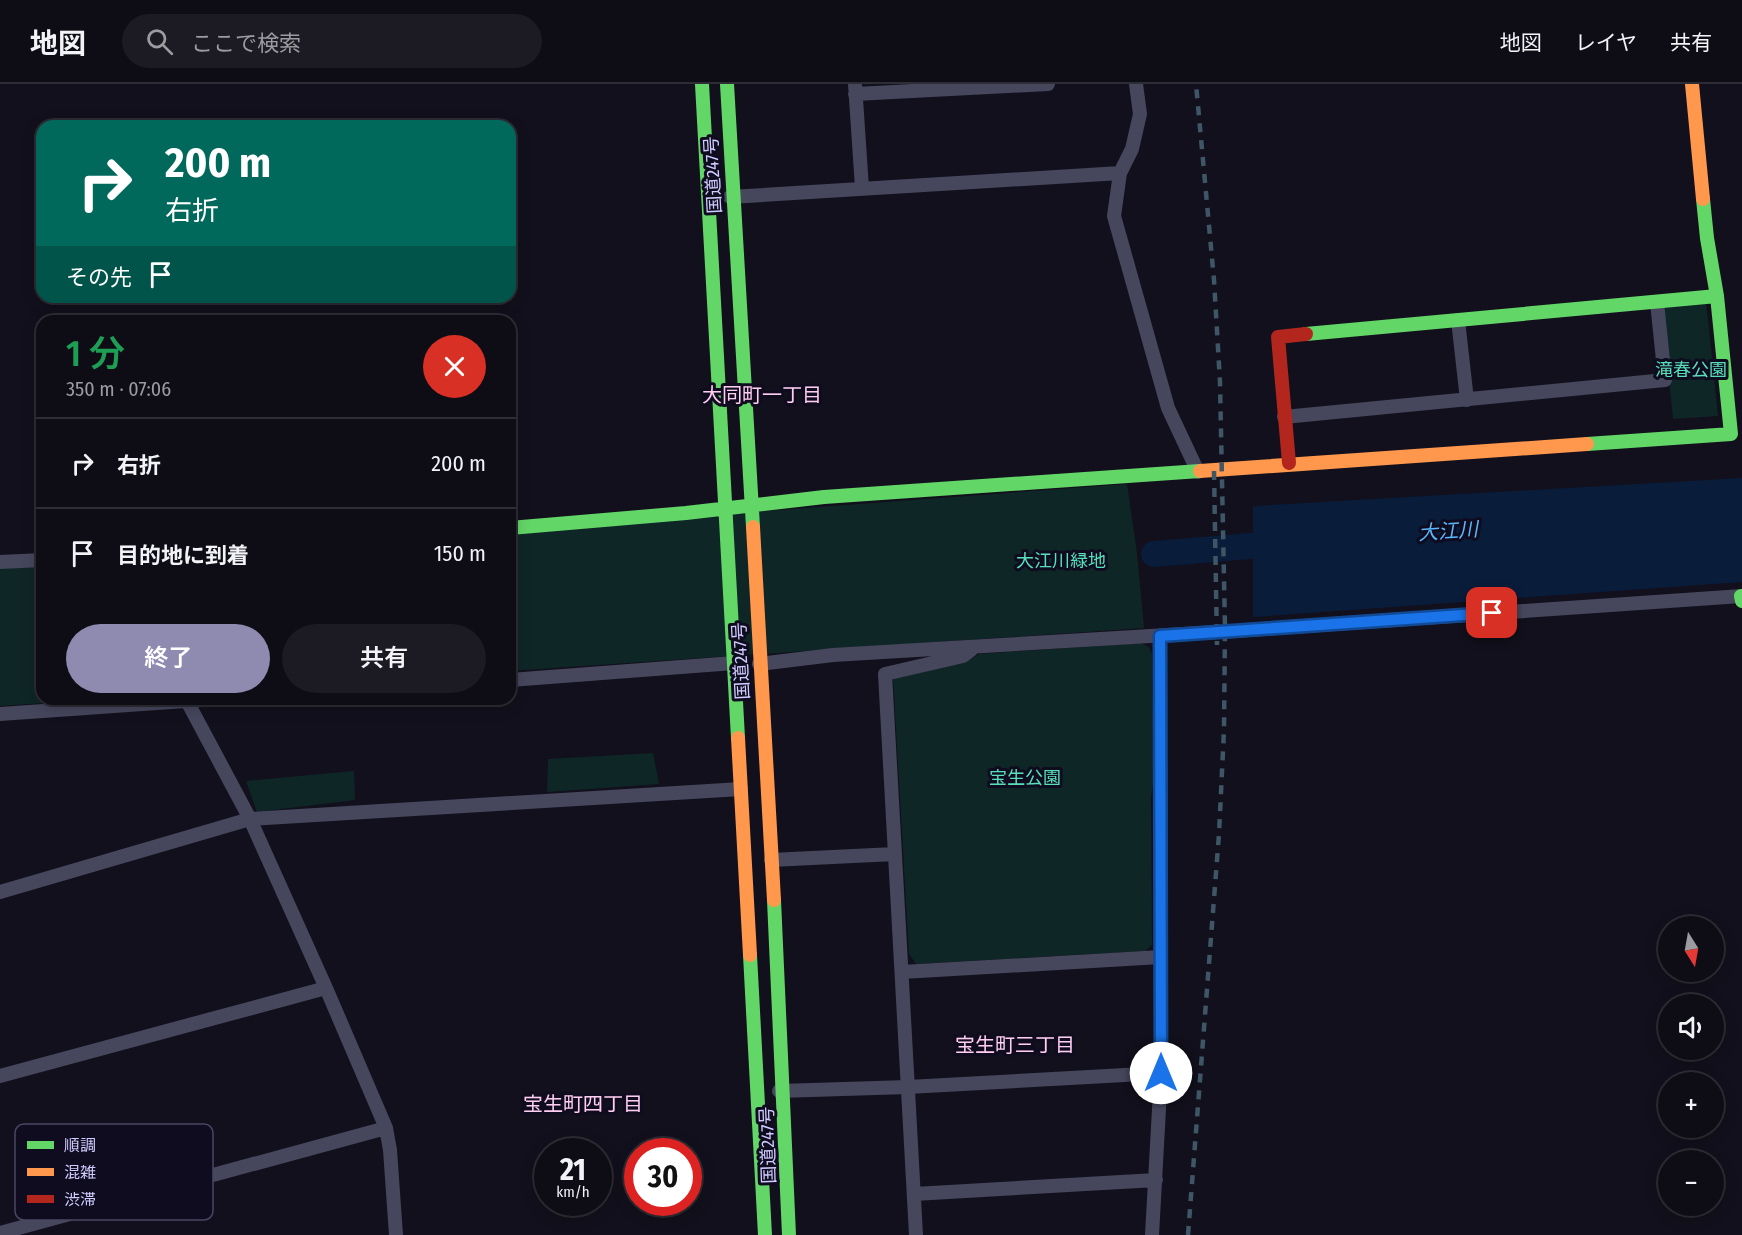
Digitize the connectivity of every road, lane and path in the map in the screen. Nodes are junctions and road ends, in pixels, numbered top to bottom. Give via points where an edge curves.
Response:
1 (702, 84) edge
2 (727, 84) edge
3 (1048, 84) edge
4 (1136, 84) edge
5 (1692, 84) edge
6 (855, 89) edge
7 (1120, 173) junction
8 (862, 188) junction
9 (733, 197) junction
10 (708, 199) junction
11 (1717, 296) junction
12 (1657, 302) junction
13 (1458, 320) junction
14 (1467, 400) junction
15 (1284, 417) junction
16 (1289, 463) junction
17 (1198, 472) junction
18 (750, 506) junction
19 (725, 509) junction
20 (516, 527) edge
21 (36, 560) edge
22 (0, 562) edge
23 (1742, 598) edge
24 (1160, 636) junction
25 (974, 647) junction
26 (734, 663) junction
27 (759, 664) junction
28 (516, 680) edge
29 (120, 705) edge
30 (190, 705) edge
31 (0, 714) edge
32 (741, 789) junction
33 (250, 819) junction
34 (896, 854) junction
35 (771, 860) junction
36 (0, 892) edge
37 (1161, 957) junction
38 (902, 972) junction
39 (326, 988) junction
40 (1161, 1073) junction
41 (0, 1077) edge
42 (908, 1087) junction
43 (783, 1090) junction
44 (756, 1092) junction
45 (386, 1128) junction
46 (213, 1175) edge
47 (1156, 1180) junction
48 (914, 1194) junction
49 (48, 1220) edge
50 (0, 1233) edge
51 (396, 1235) edge
52 (765, 1235) edge
53 (789, 1235) edge
54 (916, 1235) edge
55 (1152, 1235) edge

1 - 10 main road, 国道247号
2 - 9 main road, 国道247号
3 - 6 street
4 - 7 street via 1140,114
5 - 11 main road via 1707,238
6 - 8 street
7 - 8 street
7 - 17 street via 1116,227 1168,408
8 - 9 street
9 - 10 street
9 - 18 main road, 国道247号
10 - 19 main road, 国道247号
11 - 12 main road
11 - 16 main road via 1731,434
12 - 13 main road
12 - 14 street via 1665,380
13 - 14 street
13 - 15 main road via 1278,336
14 - 15 street
15 - 16 main road
16 - 17 main road
17 - 18 main road via 835,496
18 - 19 main road
18 - 27 main road, 国道247号
19 - 20 main road
19 - 26 main road, 国道247号
21 - 22 street
23 - 24 street
24 - 25 street
24 - 37 street
25 - 27 street via 833,655
25 - 34 street via 963,656 885,674
26 - 28 street
26 - 32 main road, 国道247号
27 - 35 main road, 国道247号
29 - 31 street
30 - 33 street
32 - 33 street
32 - 44 main road, 国道247号
33 - 36 street
33 - 39 street
34 - 35 street
34 - 38 street
35 - 43 main road, 国道247号
37 - 38 street
37 - 40 street
38 - 42 street
39 - 41 street
39 - 45 street
40 - 42 street
40 - 47 street
42 - 43 street
42 - 48 street
43 - 44 street
43 - 53 main road, 国道247号
44 - 52 main road, 国道247号
45 - 46 street
45 - 51 street
47 - 48 street
47 - 55 street
48 - 54 street
49 - 50 street

